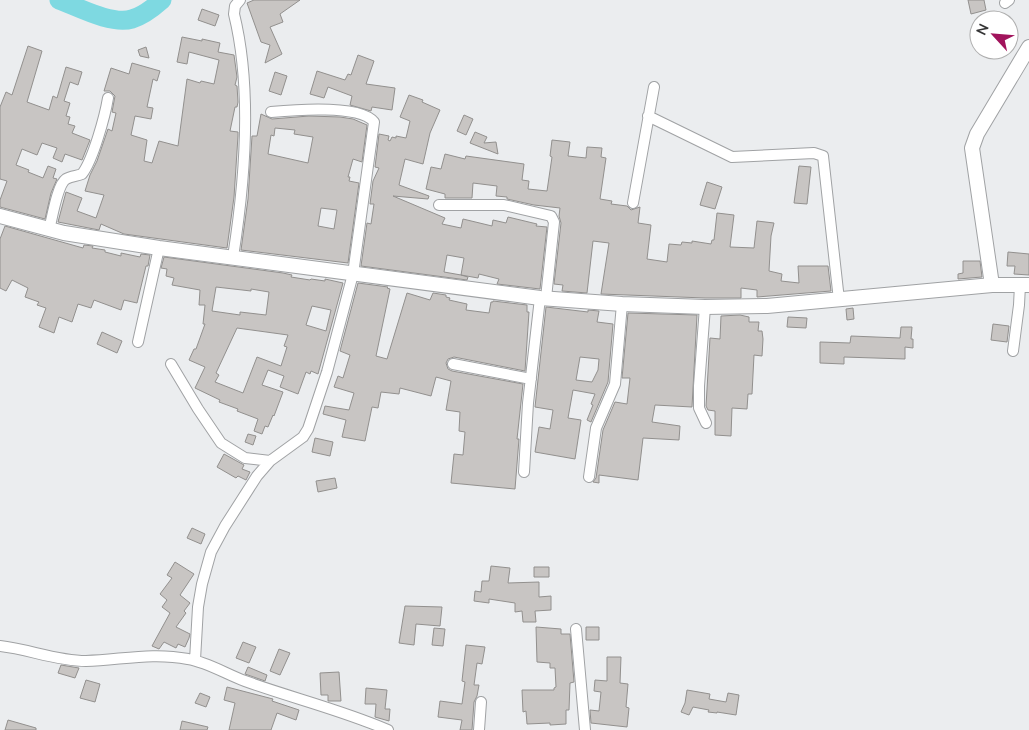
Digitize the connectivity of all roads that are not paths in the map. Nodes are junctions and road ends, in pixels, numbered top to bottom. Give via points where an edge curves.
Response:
1 (240, 0) edge
2 (1029, 47) edge
3 (654, 87) dead end
4 (108, 98) dead end
5 (271, 112) dead end
6 (648, 116) junction
7 (633, 203) dead end
8 (439, 206) dead end
9 (0, 216) edge
10 (49, 230) junction
11 (159, 248) junction
12 (233, 258) junction
13 (353, 274) junction
14 (992, 285) junction
15 (1024, 285) edge
16 (543, 298) junction
17 (839, 300) junction
18 (622, 304) junction
19 (705, 307) junction
20 (138, 342) dead end
21 (1013, 351) dead end
22 (171, 364) dead end
23 (453, 364) dead end
24 (531, 379) junction
25 (706, 423) dead end
26 (270, 460) junction
27 (524, 472) dead end
28 (589, 477) dead end
29 (576, 629) dead end
30 (0, 646) edge
31 (195, 660) junction
32 (481, 702) dead end
33 (388, 730) edge
34 (479, 730) edge
35 (585, 730) edge

1 - 12 street via 234,11 244,63 245,136
2 - 14 street via 977,134 972,148
3 - 6 street
4 - 10 street via 87,166 82,174 63,182
5 - 13 street via 314,108 347,112 373,120
6 - 7 street
6 - 17 street via 732,157 814,153 823,156
8 - 16 street via 504,205 551,216 554,222
9 - 10 street
10 - 11 street
11 - 12 street
11 - 20 street
12 - 13 street
13 - 16 street
13 - 26 street via 310,423 303,437
14 - 15 street
14 - 17 street
15 - 21 street
16 - 18 street
16 - 24 street
17 - 19 street
18 - 19 street
18 - 28 street via 614,384 595,430
19 - 25 street via 698,386 699,408
22 - 26 street via 221,443 245,458
23 - 24 street
24 - 27 street
26 - 31 street via 230,517 211,552 198,607
29 - 35 street
30 - 31 street via 86,661 145,656
31 - 33 street
32 - 34 street

